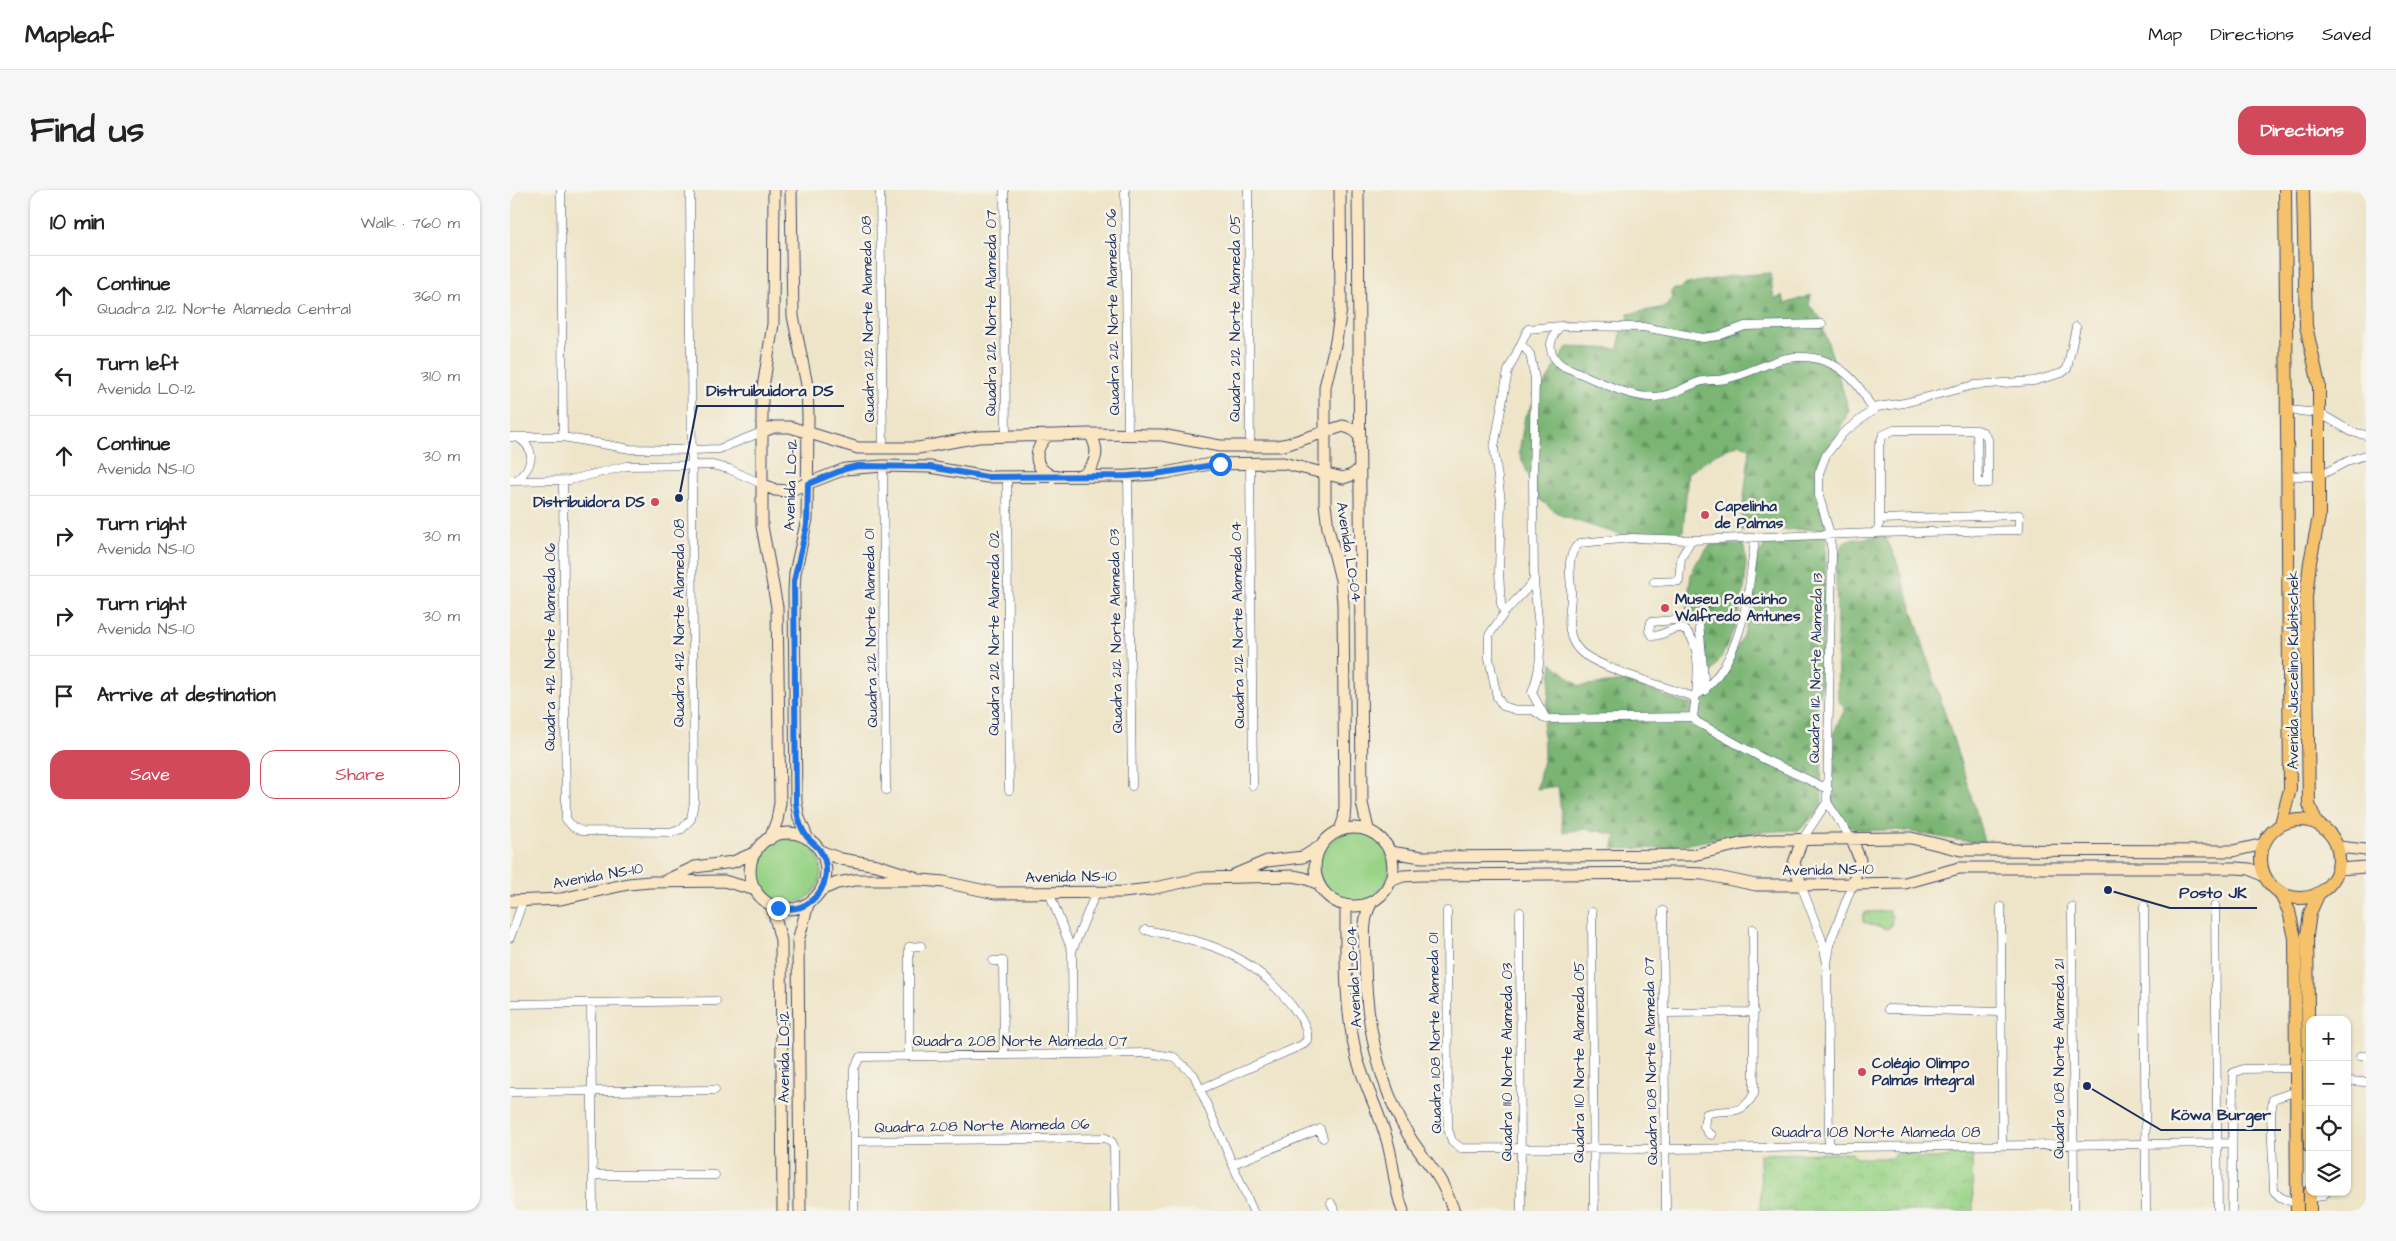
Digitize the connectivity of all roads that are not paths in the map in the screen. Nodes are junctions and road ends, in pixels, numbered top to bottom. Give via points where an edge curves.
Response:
1 (561, 190) edge
2 (690, 190) edge
3 (774, 190) edge
4 (791, 190) edge
5 (880, 190) edge
6 (1004, 190) edge
7 (1125, 190) edge
8 (1248, 190) edge
9 (1340, 190) edge
10 (1358, 190) edge
11 (2285, 190) edge
12 (2302, 190) edge
13 (1822, 324) dead end
14 (1560, 326) junction
15 (2076, 327) dead end
16 (1521, 344) junction
17 (2288, 410) junction
18 (1873, 411) junction
19 (2319, 413) junction
20 (1977, 430) junction
21 (1325, 431) junction
22 (762, 432) junction
23 (808, 434) junction
24 (1090, 434) junction
25 (1128, 434) junction
26 (1006, 435) junction
27 (1048, 435) junction
28 (2366, 435) edge
29 (563, 436) junction
30 (513, 437) edge
31 (1360, 437) junction
32 (1250, 446) junction
33 (883, 448) junction
34 (692, 450) junction
35 (2366, 455) edge
36 (1250, 464) junction
37 (692, 465) junction
38 (883, 466) junction
39 (1360, 469) junction
40 (1325, 474) junction
41 (1007, 476) junction
42 (1050, 476) junction
43 (1082, 476) junction
44 (1128, 476) junction
45 (2289, 476) junction
46 (2319, 476) junction
47 (513, 480) edge
48 (563, 481) junction
49 (762, 484) junction
50 (808, 484) junction
51 (1879, 519) junction
52 (1873, 534) junction
53 (1828, 535) junction
54 (1755, 538) junction
55 (1691, 540) junction
56 (1534, 581) junction
57 (1654, 582) dead end
58 (1505, 612) junction
59 (1705, 690) junction
60 (1694, 697) junction
61 (1694, 717) junction
62 (1546, 719) junction
63 (1132, 786) dead end
64 (1253, 786) dead end
65 (1828, 789) junction
66 (886, 790) dead end
67 (1008, 790) dead end
68 (1827, 802) junction
69 (565, 812) joint
70 (2316, 822) junction
71 (2281, 824) junction
72 (1368, 829) junction
73 (1340, 830) junction
74 (770, 839) junction
75 (808, 839) junction
76 (1802, 840) junction
77 (1852, 840) junction
78 (2264, 844) junction
79 (1321, 846) junction
80 (2338, 847) junction
81 (2366, 850) edge
82 (820, 851) junction
83 (756, 852) junction
84 (1390, 852) junction
85 (2366, 867) edge
86 (2339, 869) junction
87 (2264, 876) junction
88 (1220, 878) junction
89 (922, 880) junction
90 (1390, 881) junction
91 (660, 882) junction
92 (1319, 884) junction
93 (1801, 885) junction
94 (1852, 886) junction
95 (756, 890) junction
96 (821, 890) junction
97 (1049, 892) junction
98 (1096, 892) junction
99 (2280, 893) junction
100 (2319, 894) junction
101 (510, 901) edge
102 (523, 901) junction
103 (1372, 902) junction
104 (808, 904) junction
105 (2215, 905) dead end
106 (772, 906) junction
107 (1346, 906) junction
108 (2144, 906) dead end
109 (2001, 907) dead end
110 (2072, 907) dead end
111 (1447, 911) dead end
112 (1663, 911) dead end
113 (1520, 912) dead end
114 (1592, 912) dead end
115 (1753, 929) dead end
116 (1146, 930) dead end
117 (510, 938) edge
118 (921, 946) dead end
119 (1072, 951) junction
120 (993, 961) dead end
121 (1827, 963) junction
122 (716, 1001) dead end
123 (591, 1003) junction
124 (510, 1004) edge
125 (1888, 1009) dead end
126 (1754, 1012) junction
127 (2002, 1012) junction
128 (1664, 1013) junction
129 (1004, 1054) junction
130 (1073, 1054) junction
131 (909, 1055) junction
132 (2309, 1061) edge
133 (2296, 1068) junction
134 (2351, 1081) edge
135 (2366, 1082) edge
136 (1201, 1089) junction
137 (715, 1090) dead end
138 (592, 1091) junction
139 (2297, 1091) junction
140 (510, 1092) edge
141 (1712, 1135) dead end
142 (1323, 1138) dead end
143 (854, 1141) junction
144 (2218, 1143) junction
145 (2232, 1143) junction
146 (2145, 1144) junction
147 (2002, 1145) junction
148 (2073, 1145) junction
149 (1829, 1146) junction
150 (1522, 1149) junction
151 (1593, 1149) junction
152 (1665, 1149) junction
153 (1233, 1164) junction
154 (715, 1174) dead end
155 (593, 1176) junction
156 (2322, 1196) edge
157 (2310, 1200) edge
158 (1331, 1203) dead end
159 (2297, 1207) edge
160 (593, 1211) edge
161 (783, 1211) edge
162 (800, 1211) edge
163 (854, 1211) edge
164 (1115, 1211) edge
165 (1253, 1211) edge
166 (1335, 1211) edge
167 (1403, 1211) edge
168 (1454, 1211) edge
169 (1521, 1211) edge
170 (1594, 1211) edge
171 (1666, 1211) edge
172 (2074, 1211) edge
173 (2146, 1211) edge
174 (2218, 1211) edge
175 (2232, 1211) edge

1 - 29 street
2 - 34 street, Quadra 412 Norte Alameda 08
3 - 22 street, Avenida LO-12 via 775,304 762,394
4 - 23 street, Avenida LO-12 via 793,316 807,385
5 - 33 street, Quadra 212 Norte Alameda 08
6 - 26 street, Quadra 212 Norte Alameda 07
7 - 25 street, Quadra 212 Norte Alameda 06
8 - 32 street, Quadra 212 Norte Alameda 05
9 - 21 street, Avenida LO-04 via 1340,319 1324,387
10 - 31 street, Avenida LO-04
11 - 17 main road, Avenida Juscelino Kubitschek
12 - 19 main road, Avenida Juscelino Kubitschek via 2306,326 2319,385
13 - 14 street via 1745,326 1703,338 1643,327
14 - 16 street via 1528,329
14 - 18 street via 1551,337 1550,344 1556,362 1646,397 1675,393 1709,380 1724,380 1791,358 1809,358 1836,365 1851,376 1865,393
15 - 18 street, Quadra 112 Norte Alameda 13 via 2067,369 2062,373 2034,381 1974,385 1877,407
16 - 56 street via 1530,354 1535,379 1532,478
16 - 58 street via 1505,382 1494,448 1501,500 1499,572 1501,604
17 - 19 street
17 - 45 main road, Avenida Juscelino Kubitschek
18 - 53 street, Quadra 112 Norte Alameda 13 via 1843,433 1826,455 1819,473 1819,496
19 - 28 street via 2352,432
19 - 46 main road, Avenida Juscelino Kubitschek
20 - 20 street via 1988,438 1988,483 1978,483
20 - 51 street via 1894,430 1883,435 1879,445
21 - 31 street via 1343,426
21 - 32 street via 1284,445
21 - 40 street, Avenida LO-04
22 - 23 street via 781,426
22 - 34 street via 719,448
22 - 49 street, Avenida LO-12
23 - 33 street via 852,446
23 - 50 street, Avenida LO-12
24 - 25 street
24 - 27 street
24 - 43 street via 1096,450 1095,462
25 - 32 street via 1162,435 1220,446
26 - 27 street
26 - 33 street via 918,448
27 - 42 street via 1041,443 1036,458 1040,468
29 - 30 street
29 - 34 street via 630,449
30 - 47 street via 527,446 530,458 527,470
31 - 39 street, Avenida LO-04
34 - 37 street, Quadra 412 Norte Alameda 08
35 - 46 street
36 - 40 street via 1283,463
36 - 44 street via 1210,464
36 - 64 street, Quadra 212 Norte Alameda 04
37 - 48 street via 626,466
37 - 49 street via 720,466
37 - 69 street, Quadra 412 Norte Alameda 08 via 693,816 684,827 672,832 582,831 570,825
38 - 41 street via 930,467 974,475
38 - 50 street via 845,469
38 - 66 street, Quadra 212 Norte Alameda 01
39 - 40 street via 1343,478
39 - 72 street, Avenida LO-04 via 1362,803
40 - 73 street, Avenida LO-04 via 1326,520 1343,596 1345,806
41 - 42 street
41 - 67 street, Quadra 212 Norte Alameda 02
42 - 43 street
43 - 44 street
44 - 63 street, Quadra 212 Norte Alameda 03
45 - 46 street
45 - 71 main road, Avenida Juscelino Kubitschek via 2290,789
46 - 70 main road, Avenida Juscelino Kubitschek via 2319,517 2306,598 2309,804
47 - 48 street
48 - 69 street, Quadra 412 Norte Alameda 06
49 - 50 street via 788,491
49 - 74 street, Avenida LO-12 via 763,531 776,588 778,615 780,803
50 - 75 street, Avenida LO-12 via 807,525 794,577 794,592 796,802
51 - 52 street via 1878,529
51 - 52 street via 2019,515 2019,530
52 - 53 street
53 - 54 street
53 - 65 street, Quadra 112 Norte Alameda 13 via 1832,552
54 - 55 street
54 - 59 street via 1740,630 1727,658
55 - 57 street via 1681,558 1679,580
55 - 60 street via 1632,538 1580,543 1570,561 1572,603 1569,624 1576,646 1589,658
56 - 58 street
56 - 62 street via 1542,648 1532,693
58 - 62 street via 1489,635 1497,698 1503,706 1533,710
59 - 60 street
59 - 60 street via 1699,622 1687,619 1651,622 1648,631 1653,636 1675,628 1689,633 1698,664
60 - 61 street
61 - 62 street
61 - 65 street via 1702,726 1740,747
65 - 68 street, Quadra 112 Norte Alameda 13
68 - 76 street
68 - 77 street
70 - 71 main road via 2298,819
70 - 80 main road via 2330,832
71 - 78 main road via 2270,832
72 - 73 street via 1350,827
72 - 84 street via 1382,840
73 - 79 street, Avenida NS-10
74 - 75 street via 788,833
74 - 83 street, Avenida NS-10
75 - 82 street, Avenida NS-10
76 - 77 street, Avenida NS-10
76 - 84 street, Avenida NS-10 via 1755,841 1693,854 1422,857
76 - 93 street via 1794,863
77 - 78 street, Avenida NS-10 via 1911,838 1961,850 2233,851
77 - 94 street via 1860,860
78 - 87 main road via 2261,864
79 - 88 street, Avenida NS-10 via 1303,857 1270,860
79 - 92 street via 1315,865
80 - 81 street
80 - 86 main road
82 - 89 street, Avenida NS-10 via 841,860 877,865
82 - 96 street via 826,870
83 - 91 street, Avenida NS-10 via 733,862 695,867
83 - 95 street via 751,874
84 - 90 street via 1393,868
85 - 86 street
86 - 100 main road
87 - 94 street, Avenida NS-10 via 2250,869 2236,868 1959,868 1905,883
87 - 99 main road
88 - 92 street, Avenida NS-10 via 1293,876
88 - 98 street, Avenida NS-10 via 1138,891
89 - 96 street, Avenida NS-10 via 850,881
89 - 97 street, Avenida NS-10 via 992,893
90 - 93 street, Avenida NS-10 via 1421,875 1678,873 1703,874 1756,885
90 - 103 street
91 - 95 street, Avenida NS-10 via 724,881
91 - 102 street, Avenida NS-10 via 630,884 560,899
92 - 107 street, Avenida NS-10 via 1328,896
93 - 94 street, Avenida NS-10
93 - 121 street via 1822,940
94 - 121 street via 1831,940
95 - 106 street, Avenida NS-10
96 - 104 street, Avenida NS-10
97 - 98 street, Avenida NS-10
97 - 119 street
98 - 119 street
99 - 100 main road via 2300,898
99 - 133 main road via 2289,911 2295,938
100 - 132 main road via 2310,913 2307,935
101 - 102 street, Avenida NS-10
102 - 117 street
103 - 107 street
103 - 168 street, Avenida LO-04 via 1365,920 1366,980 1370,1024 1380,1065 1406,1131 1440,1179
104 - 106 street via 789,909
104 - 162 street, Avenida LO-12 via 798,941
105 - 144 street
106 - 161 street, Avenida LO-12 via 781,940
107 - 167 street, Avenida LO-04 via 1346,979 1352,1037 1387,1141 1395,1188
108 - 146 street
109 - 127 street
110 - 148 street, Quadra 108 Norte Alameda 21
111 - 150 street, Quadra 108 Norte Alameda 01 via 1449,1136 1461,1148
112 - 128 street, Quadra 108 Norte Alameda 07
113 - 150 street, Quadra 110 Norte Alameda 03
114 - 151 street, Quadra 110 Norte Alameda 05
115 - 126 street
116 - 136 street via 1204,942 1250,964 1268,978 1307,1031 1307,1040 1302,1045
118 - 131 street via 909,947
119 - 130 street
120 - 129 street via 1003,961
121 - 149 street
122 - 123 street
123 - 124 street
123 - 138 street
125 - 127 street
126 - 128 street
126 - 141 street via 1754,1094 1736,1112 1706,1114 1704,1127
127 - 147 street
128 - 152 street, Quadra 108 Norte Alameda 07
129 - 130 street, Quadra 208 Norte Alameda 07
129 - 131 street, Quadra 208 Norte Alameda 07
130 - 136 street, Quadra 208 Norte Alameda 07 via 1159,1054 1174,1057 1194,1075
131 - 143 street, Quadra 208 Norte Alameda 07 via 862,1056 856,1061
133 - 139 main road
133 - 145 street via 2243,1069 2233,1073
134 - 135 street
136 - 153 street
137 - 138 street
138 - 140 street
138 - 155 street
139 - 159 main road
139 - 159 street via 2273,1099 2271,1114 2274,1191
142 - 153 street via 1320,1129
143 - 163 street
143 - 164 street, Quadra 208 Norte Alameda 06 via 1105,1138 1114,1147
144 - 145 street, Quadra 108 Norte Alameda 08
144 - 146 street, Quadra 108 Norte Alameda 08
144 - 174 street
145 - 175 street
146 - 148 street, Quadra 108 Norte Alameda 08
146 - 173 street
147 - 148 street, Quadra 108 Norte Alameda 08
147 - 149 street, Quadra 108 Norte Alameda 08
148 - 172 street, Quadra 108 Norte Alameda 21
149 - 152 street, Quadra 108 Norte Alameda 08
150 - 151 street, Quadra 108 Norte Alameda 08
150 - 169 street, Quadra 110 Norte Alameda 03
151 - 152 street, Quadra 108 Norte Alameda 08
151 - 170 street, Quadra 110 Norte Alameda 05
152 - 171 street, Quadra 108 Norte Alameda 07
153 - 165 street
154 - 155 street
155 - 160 street
156 - 157 street
158 - 166 street

